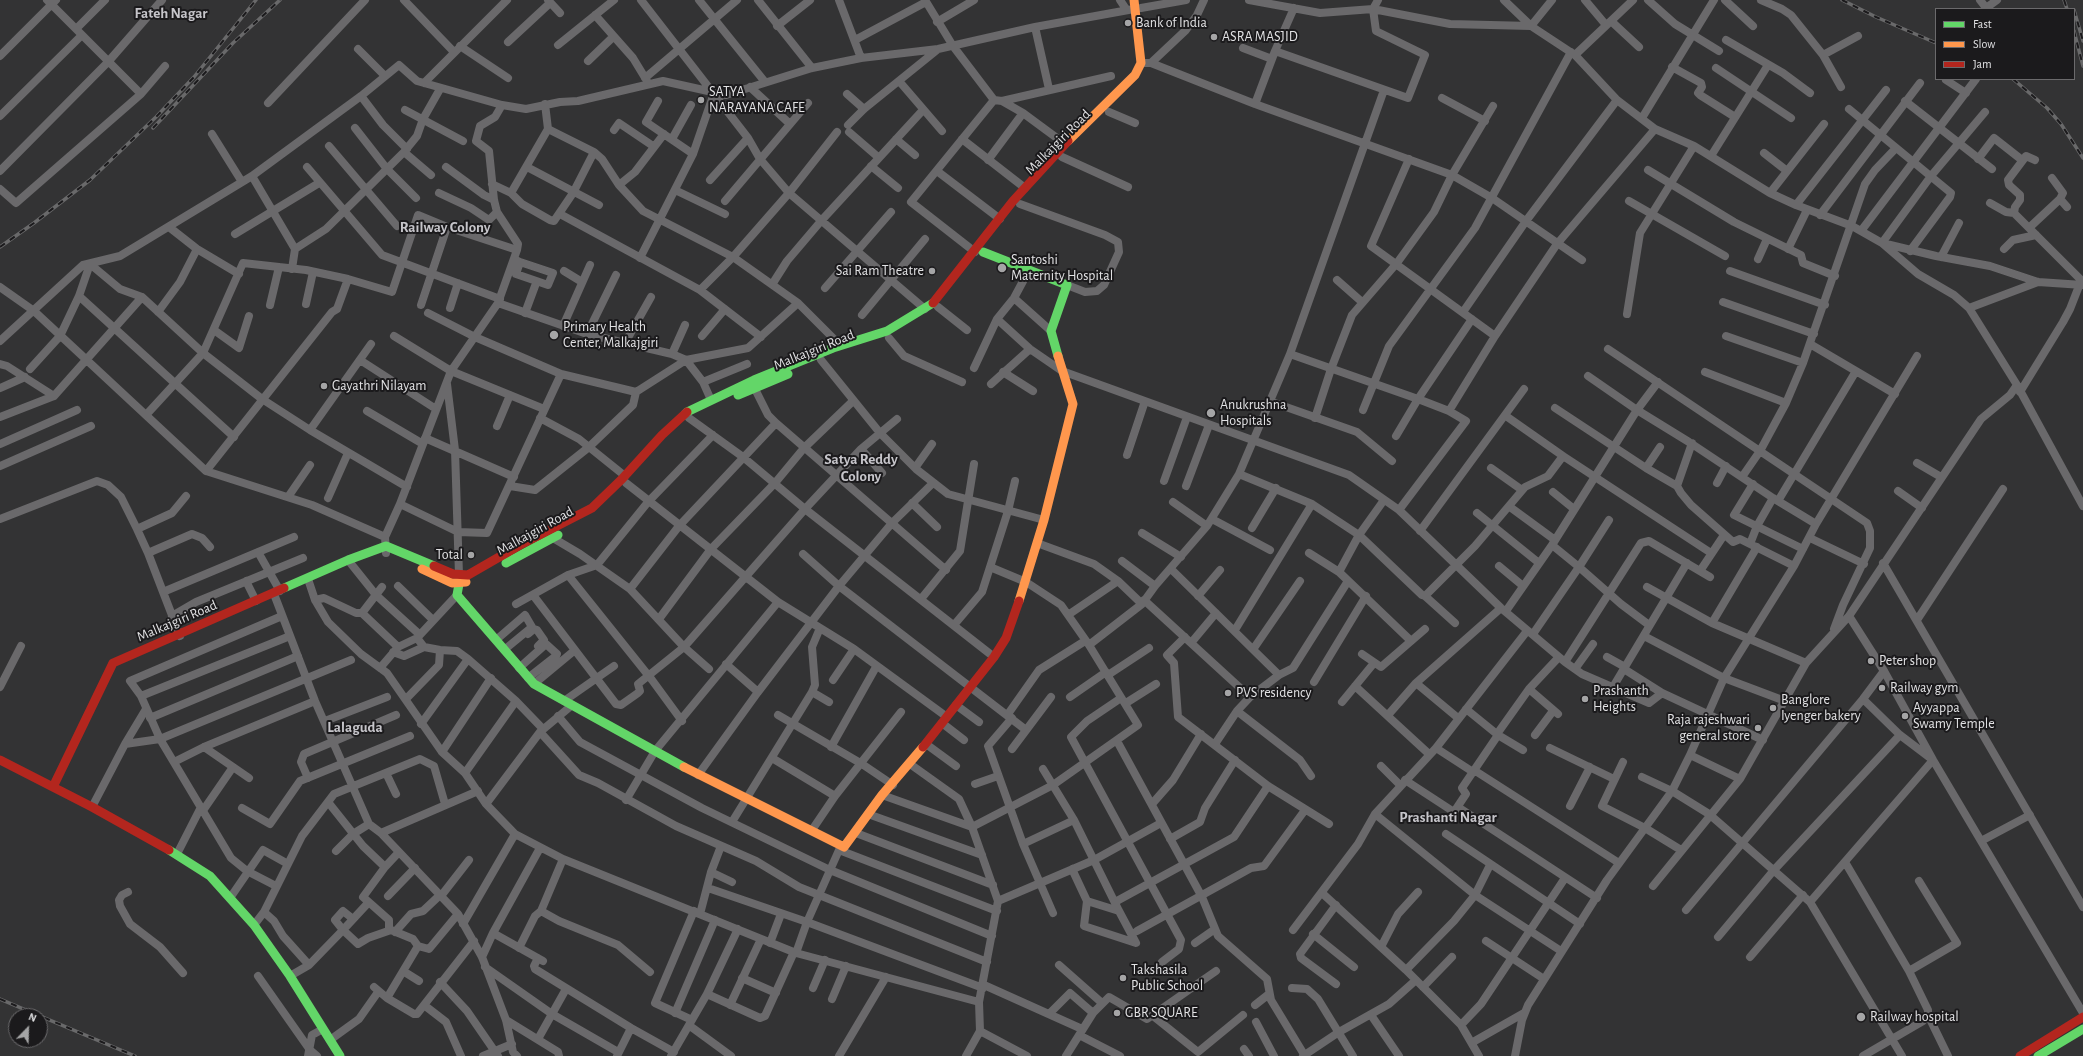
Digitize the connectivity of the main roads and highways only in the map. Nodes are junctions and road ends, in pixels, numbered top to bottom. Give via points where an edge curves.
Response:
1 (1135, 5) edge
2 (1146, 63) junction
3 (979, 252) junction
4 (687, 416) junction
5 (626, 480) junction
6 (459, 580) junction
7 (1, 763) edge
8 (53, 787) junction
9 (2083, 1017) edge
10 (2083, 1029) edge
11 (340, 1056) edge
12 (2020, 1056) edge
13 (2038, 1056) edge

1 - 2 main road
2 - 3 main road, Malkajgiri Road via 1025,188 1000,219
2 - 3 main road, Malkajgiri Road via 1136,82 1034,185
3 - 4 main road, Malkajgiri Road via 934,303 887,331 840,345 711,400
3 - 4 main road, Malkajgiri Road via 938,306 916,324 888,338 821,360
3 - 6 main road via 1067,285 1051,331 1073,404 1044,520 1006,638 945,720 882,795 856,833 841,848 812,830 698,775 531,681 457,595
4 - 5 main road, Malkajgiri Road via 662,435
5 - 6 main road, Malkajgiri Road via 581,514
5 - 6 main road, Malkajgiri Road via 601,509 553,538 484,576 472,581
6 - 8 main road, Malkajgiri Road via 444,571 384,546 113,664
7 - 8 main road
8 - 11 main road via 177,854 210,876 254,925 290,976
9 - 12 main road
10 - 13 main road

